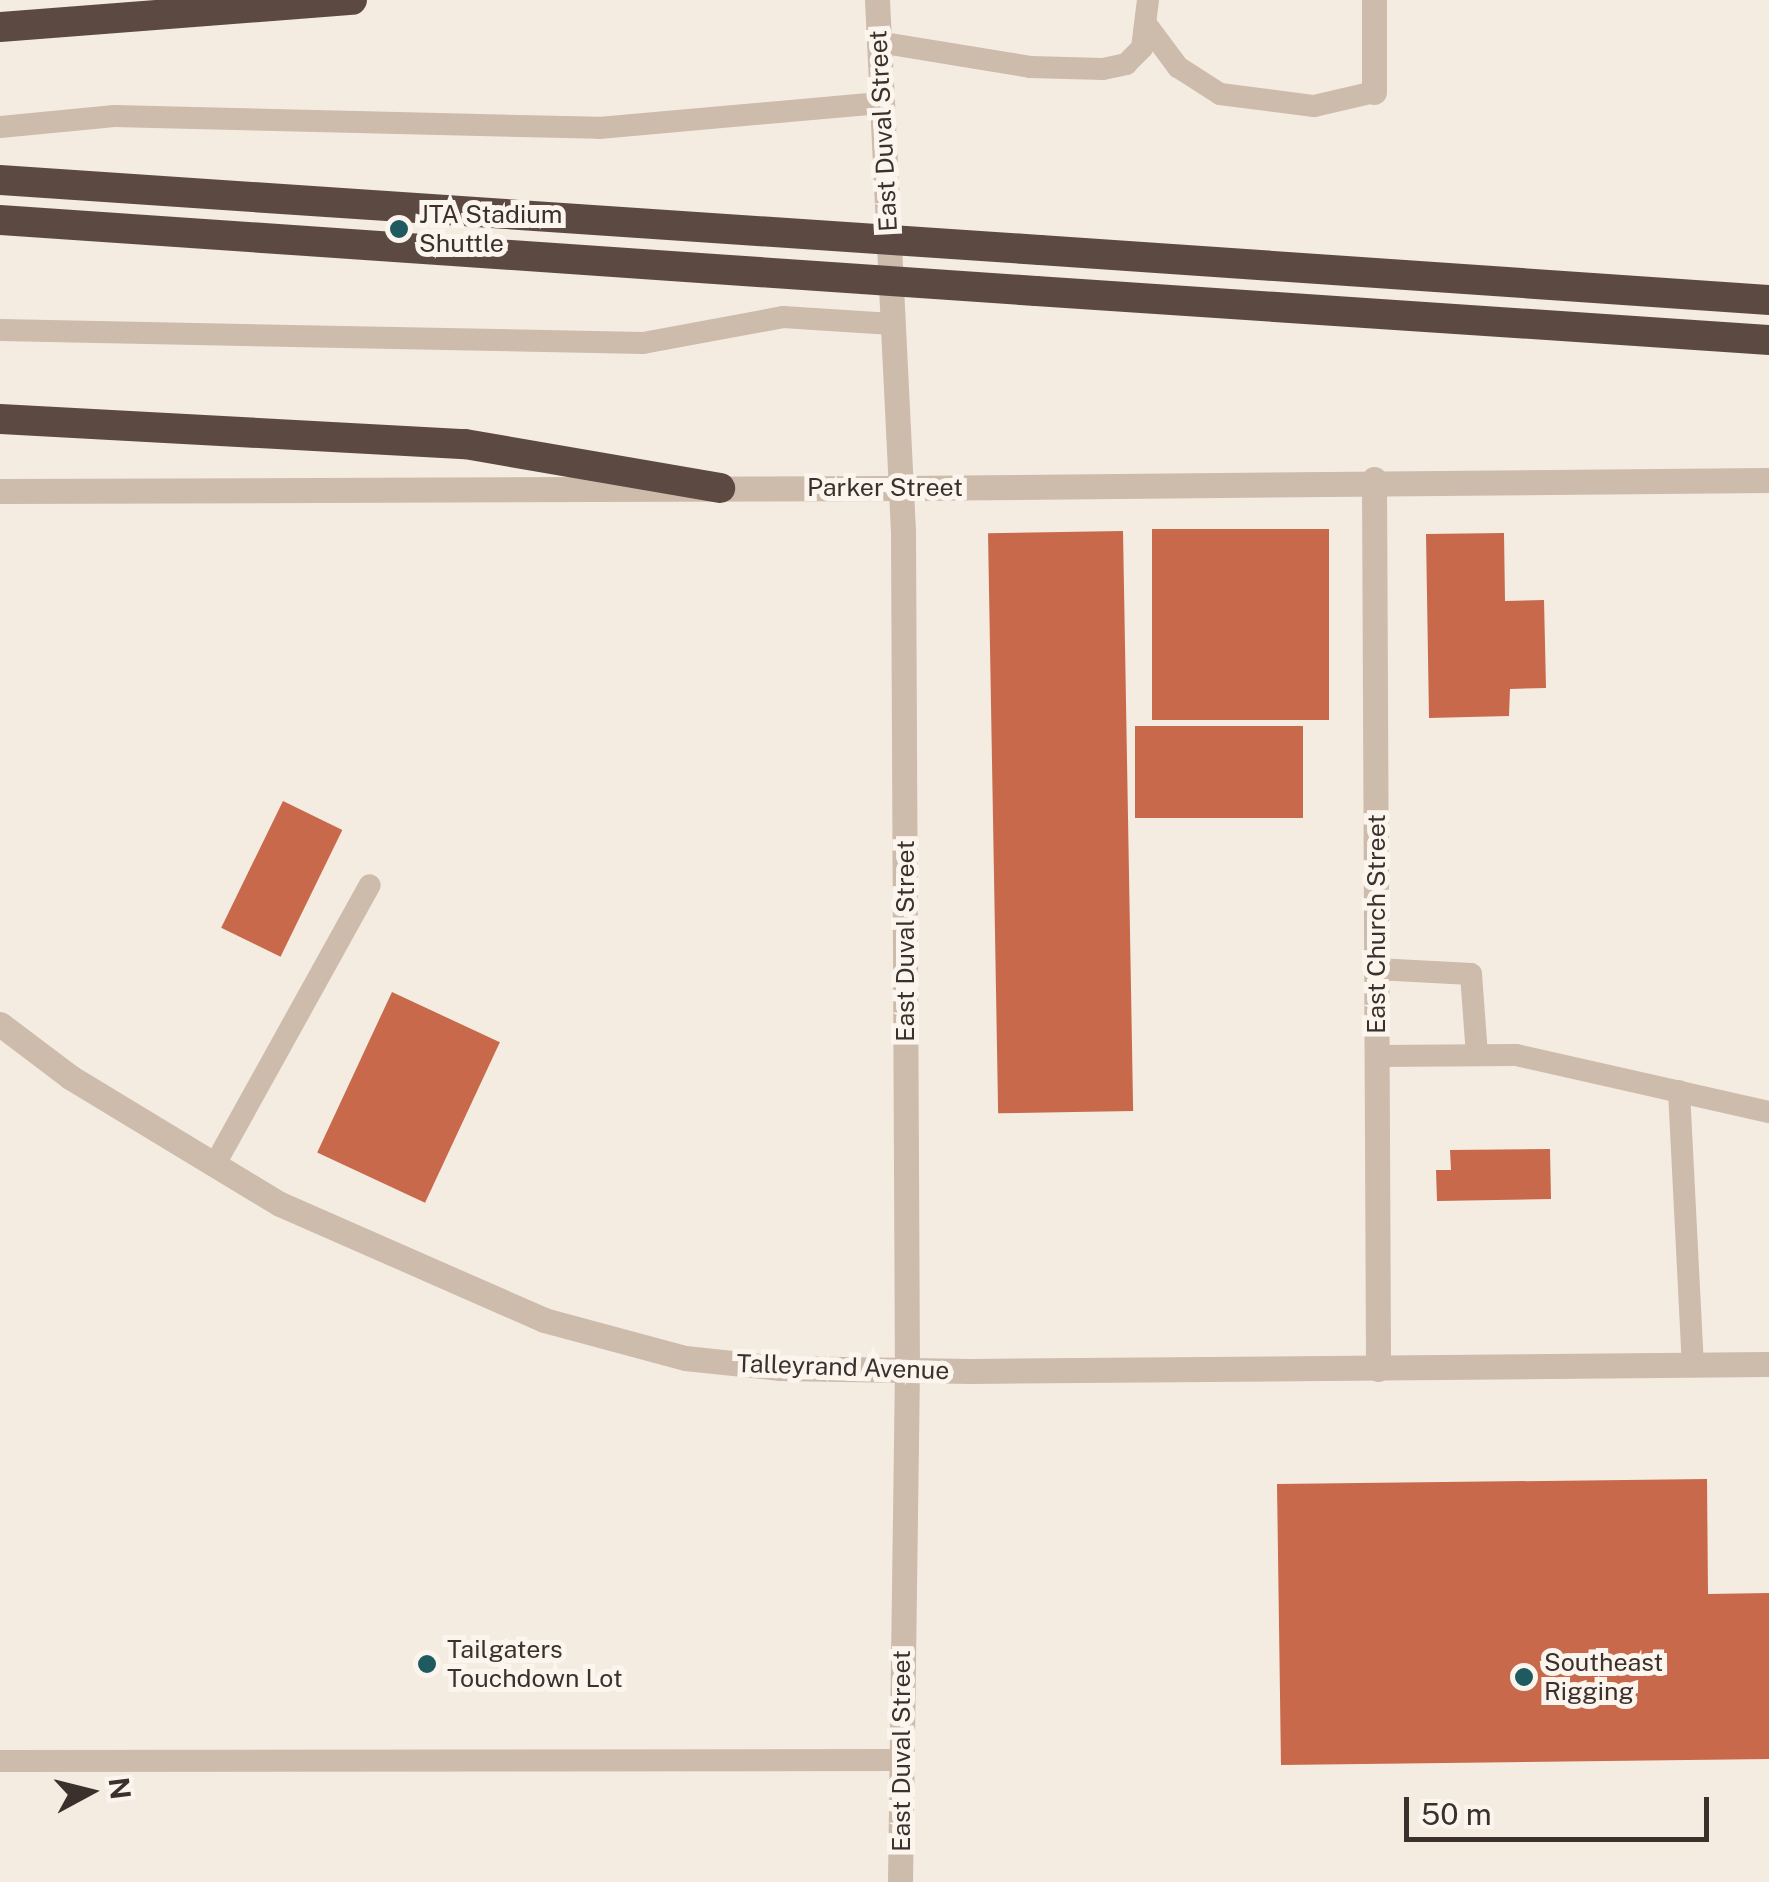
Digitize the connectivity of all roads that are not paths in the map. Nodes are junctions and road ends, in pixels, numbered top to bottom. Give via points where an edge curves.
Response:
1 (352, 0) edge
2 (877, 0) edge
3 (1148, 0) edge
4 (1374, 0) edge
5 (0, 27) edge
6 (1149, 28) junction
7 (878, 42) junction
8 (1374, 92) joint
9 (880, 102) junction
10 (0, 127) edge
11 (0, 180) edge
12 (0, 220) edge
13 (1769, 300) edge
14 (892, 324) junction
15 (0, 330) edge
16 (1769, 340) edge
17 (0, 418) edge
18 (1374, 479) junction
19 (1769, 480) edge
20 (720, 488) junction
21 (901, 488) junction
22 (0, 491) edge
23 (370, 885) dead end
24 (1376, 969) junction
25 (0, 1024) edge
26 (1477, 1055) junction
27 (1376, 1056) junction
28 (1679, 1091) junction
29 (1769, 1112) edge
30 (214, 1166) junction
31 (1769, 1364) edge
32 (1693, 1365) junction
33 (1378, 1369) junction
34 (907, 1371) junction
35 (0, 1760) edge
36 (899, 1760) junction
37 (900, 1882) edge

1 - 5 highway
2 - 7 street, East Duval Street
3 - 6 lane
4 - 8 street
6 - 7 lane via 1126,64 1103,69 1030,67
6 - 8 lane via 1178,66 1220,94 1314,106
7 - 9 street, East Duval Street
9 - 10 lane via 599,128 114,116
9 - 14 street, East Duval Street
11 - 13 highway, bridge
12 - 16 highway, bridge
14 - 15 lane via 782,318 643,344
14 - 21 street, East Duval Street
17 - 20 highway via 464,444
18 - 19 street, Parker Street
18 - 21 street, Parker Street
18 - 24 street, East Church Street
20 - 21 street, Parker Street
20 - 22 street, Parker Street
21 - 34 street, East Duval Street
23 - 30 lane
24 - 26 lane via 1471,974
24 - 27 street, East Church Street
25 - 30 street, Talleyrand Avenue via 70,1077
26 - 27 lane
26 - 28 lane via 1516,1055
27 - 33 street, East Church Street
28 - 29 lane
28 - 32 lane
30 - 34 street, Talleyrand Avenue via 409,1266 544,1320 684,1358
31 - 32 street, Talleyrand Avenue
32 - 33 street, Talleyrand Avenue
33 - 34 street, Talleyrand Avenue
34 - 36 street, East Duval Street
35 - 36 lane
36 - 37 street, East Duval Street

